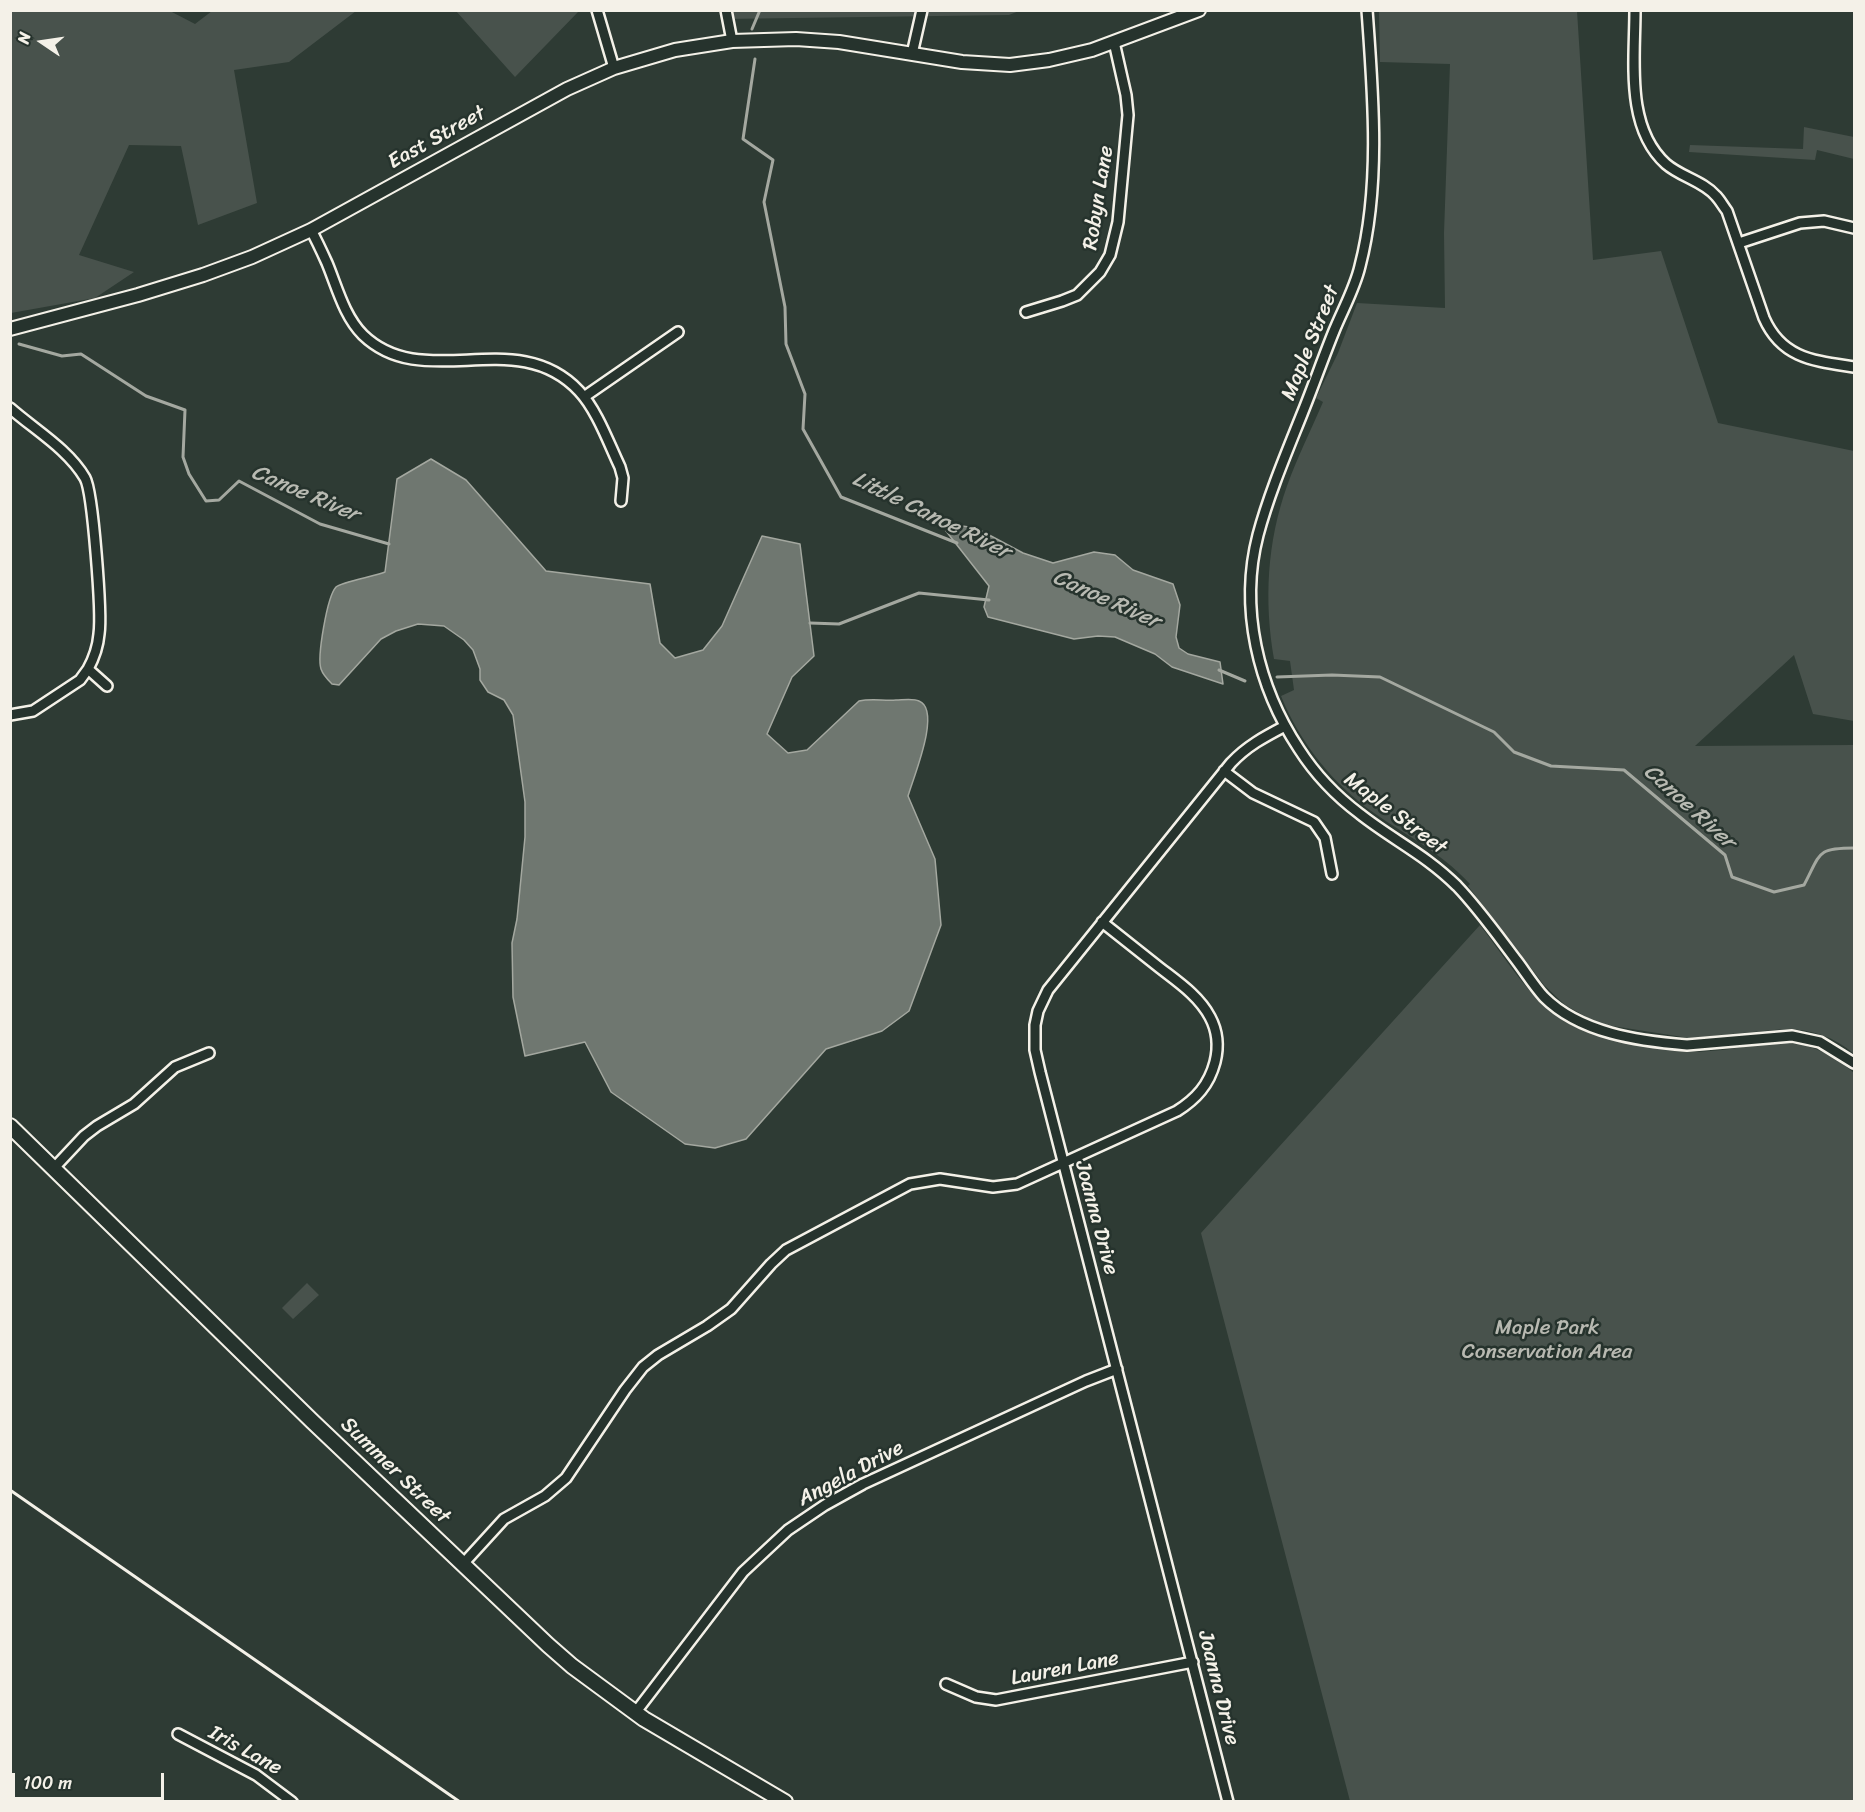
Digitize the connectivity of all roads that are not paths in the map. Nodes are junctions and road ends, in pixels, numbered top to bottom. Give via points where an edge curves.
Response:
1 (597, 10) edge
2 (726, 10) edge
3 (922, 10) edge
4 (1199, 10) edge
5 (1367, 10) edge
6 (1635, 10) edge
7 (732, 41) junction
8 (1114, 42) junction
9 (912, 54) junction
10 (614, 68) junction
11 (1854, 228) edge
12 (311, 230) junction
13 (1739, 243) junction
14 (1026, 312) dead end
15 (10, 328) edge
16 (678, 332) dead end
17 (1854, 367) edge
18 (584, 397) junction
19 (10, 408) edge
20 (621, 501) dead end
21 (88, 669) junction
22 (108, 686) dead end
23 (10, 715) edge
24 (1285, 726) junction
25 (1224, 771) junction
26 (1332, 874) dead end
27 (1102, 922) junction
28 (209, 1053) dead end
29 (1854, 1063) edge
30 (10, 1126) edge
31 (1063, 1162) junction
32 (54, 1168) junction
33 (1117, 1369) junction
34 (462, 1565) junction
35 (1193, 1662) junction
36 (946, 1684) dead end
37 (635, 1713) junction
38 (178, 1734) dead end
39 (292, 1802) edge
40 (785, 1802) edge
41 (1228, 1802) edge

1 - 10 street
2 - 7 street
3 - 9 street
4 - 8 street, East Street
5 - 24 street, Maple Street via 1373,120 1364,250 1357,278 1278,474 1258,535 1254,561 1252,622 1271,698
6 - 13 street via 1637,110 1646,139 1665,163 1716,196 1727,211
7 - 9 street, East Street via 839,42
7 - 10 street, East Street via 675,50
8 - 9 street, East Street via 1072,55 1010,65
8 - 14 street, Robyn Lane via 1128,115 1118,222 1110,255 1100,272 1077,295
10 - 12 street, East Street via 510,119
11 - 13 street via 1824,222 1800,223
12 - 15 street, East Street via 203,275
12 - 18 street via 351,320 378,347 414,360 508,359 542,365 563,376
13 - 17 street via 1764,318 1780,343 1810,359
16 - 18 street
18 - 20 street via 620,467
19 - 21 street via 68,457 88,483 99,633
21 - 22 street
21 - 23 street via 80,680 33,711
24 - 25 street, Joanna Drive via 1243,750
24 - 29 street, Maple Street via 1313,769 1333,791 1434,865 1478,910 1541,994 1574,1019 1615,1034 1671,1044 1792,1036 1820,1042
25 - 26 street via 1253,793 1314,822 1325,837
25 - 27 street, Joanna Drive
27 - 31 street, Joanna Drive via 1048,990 1035,1025 1035,1050
27 - 31 street via 1192,994 1206,1010 1217,1038 1216,1057 1209,1078 1192,1101
28 - 32 street via 176,1067 134,1104 84,1136
30 - 32 main road, Summer Street
31 - 33 street, Joanna Drive
31 - 34 street via 1006,1186 940,1179 910,1184 786,1250 731,1309 643,1367 560,1485 504,1519
32 - 34 main road, Summer Street
33 - 35 street, Joanna Drive
33 - 37 street, Angela Drive via 863,1485 806,1517 743,1572
34 - 37 main road, Summer Street via 548,1646
35 - 36 street, Lauren Lane via 996,1700 976,1697
35 - 41 street, Joanna Drive
37 - 40 main road, Summer Street
38 - 39 street, Iris Lane via 256,1775

